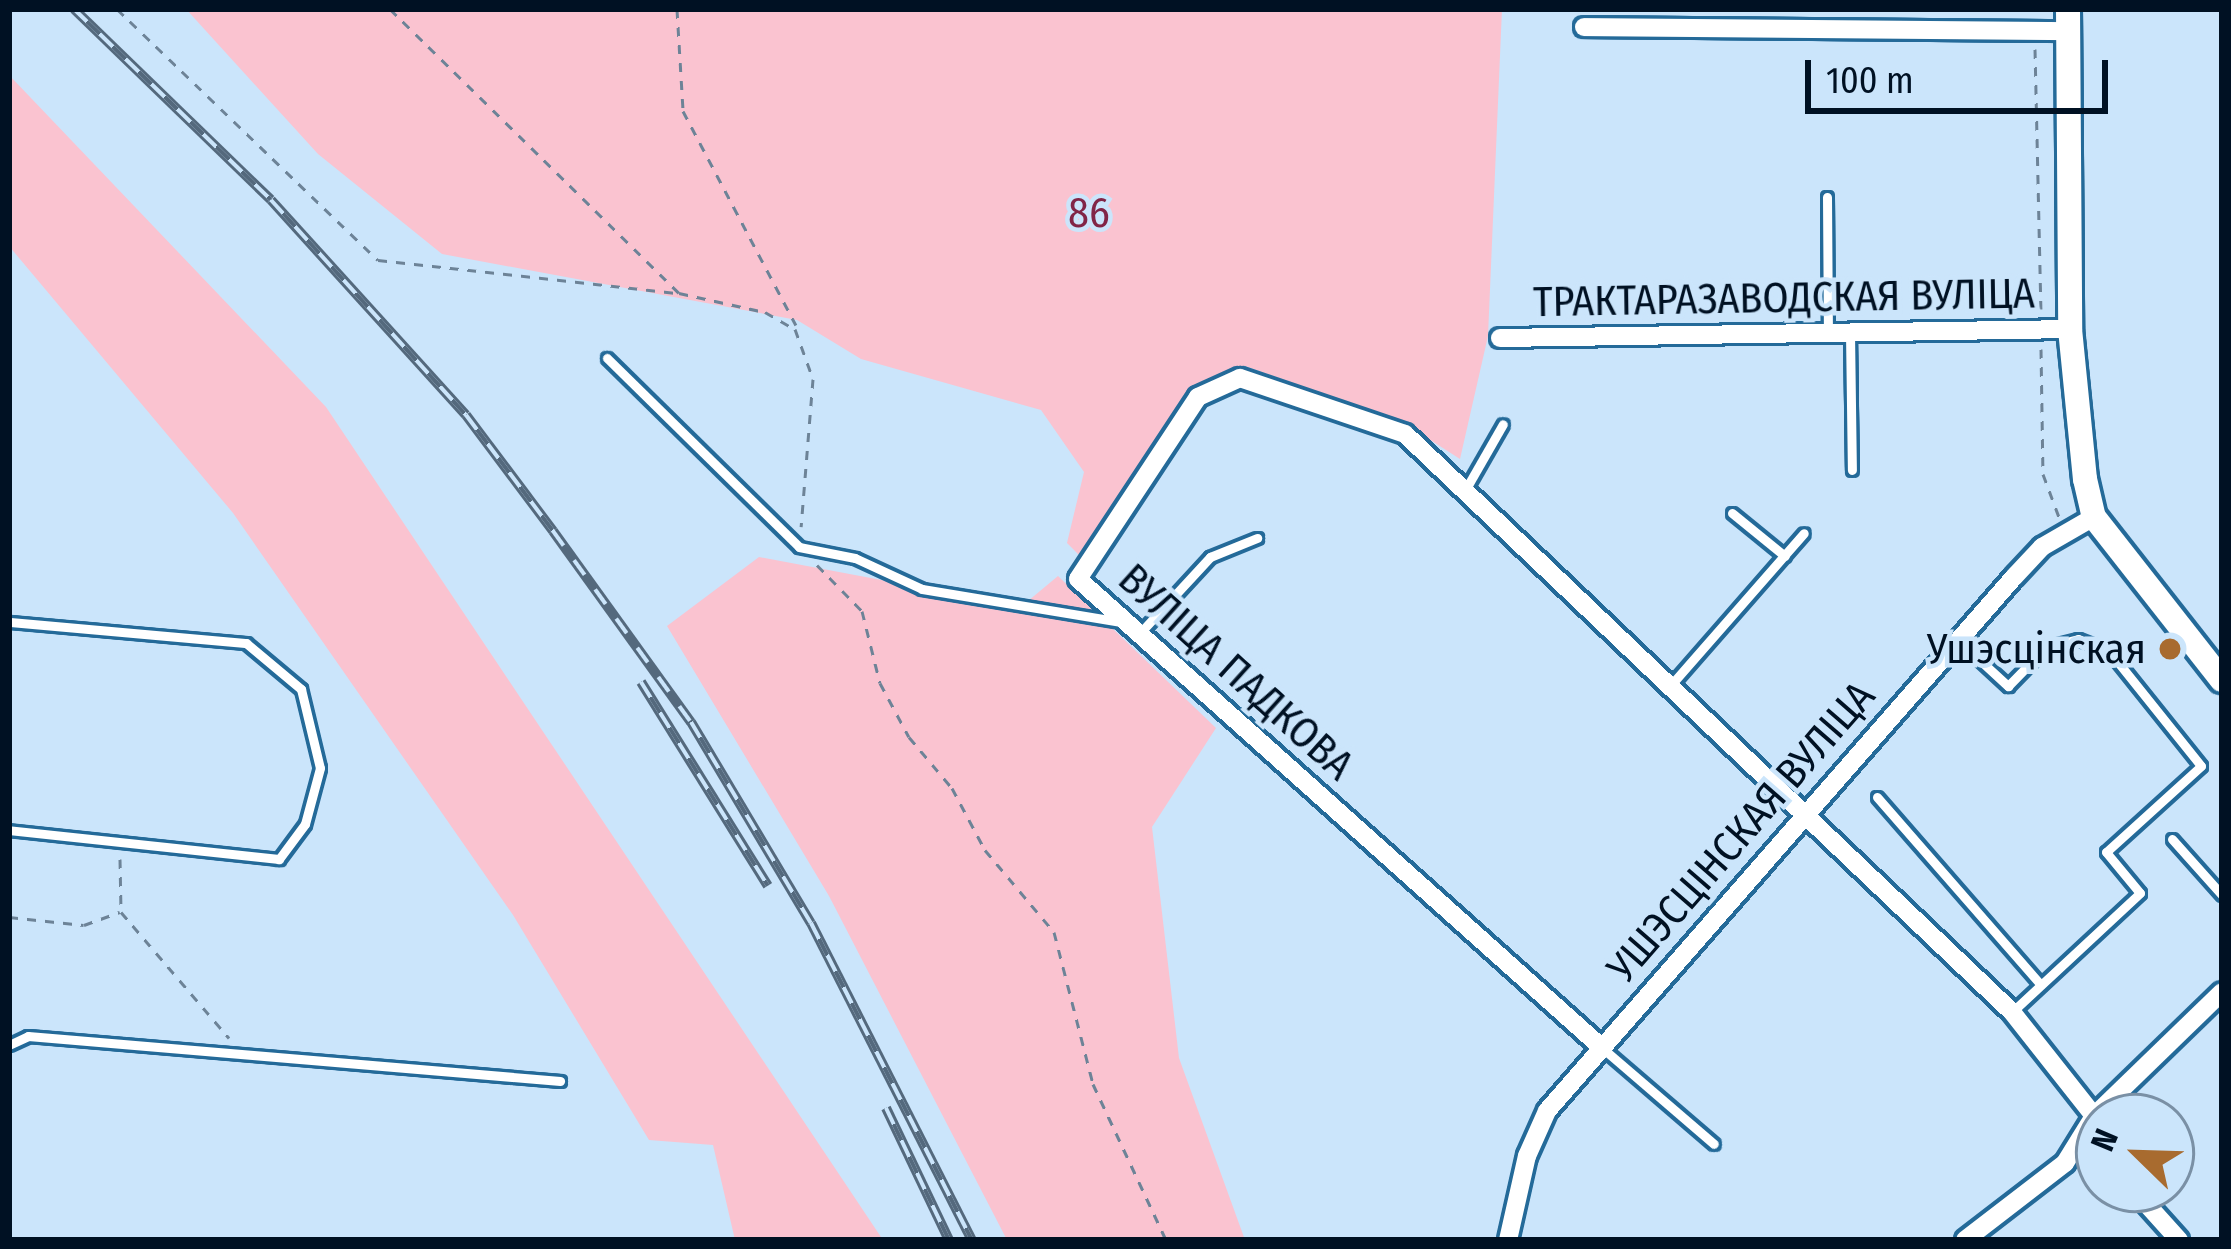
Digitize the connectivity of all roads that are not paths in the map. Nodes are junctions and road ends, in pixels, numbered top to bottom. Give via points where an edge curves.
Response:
1 (2068, 20) edge
2 (1584, 27) dead end
3 (1826, 197) dead end
4 (2070, 329) junction
5 (1828, 333) junction
6 (1850, 333) junction
7 (1500, 338) dead end
8 (607, 358) dead end
9 (1503, 424) dead end
10 (1852, 470) dead end
11 (1462, 494) junction
12 (1732, 513) dead end
13 (2094, 517) junction
14 (1804, 533) dead end
15 (1257, 538) dead end
16 (1785, 556) junction
17 (9, 622) edge
18 (1132, 628) junction
19 (1958, 640) junction
20 (2222, 680) edge
21 (1670, 686) junction
22 (1877, 797) dead end
23 (1808, 810) junction
24 (9, 830) edge
25 (2172, 839) dead end
26 (2222, 895) edge
27 (2041, 985) junction
28 (2222, 992) edge
29 (2012, 1012) junction
30 (9, 1045) edge
31 (1600, 1046) junction
32 (560, 1081) dead end
33 (2076, 1093) edge
34 (2118, 1093) edge
35 (1714, 1144) dead end
36 (2075, 1147) edge
37 (2155, 1213) edge
38 (1508, 1240) edge
39 (1965, 1240) edge
40 (2179, 1240) edge

1 - 2 street via 2034,31
1 - 4 street
3 - 5 lane
4 - 6 street, ТРАКТАРАЗАВОДСКАЯ ВУЛІЦА
4 - 13 street
5 - 6 street, ТРАКТАРАЗАВОДСКАЯ ВУЛІЦА
5 - 7 street, ТРАКТАРАЗАВОДСКАЯ ВУЛІЦА
6 - 10 lane
8 - 18 lane via 800,547 855,558 922,589
9 - 11 lane
11 - 18 street, ВУЛІЦА ПАДКОВА via 1406,434 1240,378 1198,397 1078,579
11 - 21 street, ВУЛІЦА ПАДКОВА
12 - 16 lane
13 - 19 street, УШЭСЦІНСКАЯ ВУЛІЦА via 2042,548
13 - 20 street
14 - 16 lane
15 - 18 lane via 1210,557
16 - 21 lane
17 - 24 lane via 246,643 301,688 320,768 305,824 279,859
18 - 31 street, ВУЛІЦА ПАДКОВА
19 - 23 street, УШЭСЦІНСКАЯ ВУЛІЦА
19 - 27 lane via 2008,686 2046,647 2078,639 2109,651 2201,766 2106,852 2140,893
21 - 23 street, ВУЛІЦА ПАДКОВА
22 - 27 lane
23 - 29 street, ВУЛІЦА ПАДКОВА
23 - 31 street, УШЭСЦІНСКАЯ ВУЛІЦА
25 - 26 lane
27 - 29 lane
28 - 34 street
29 - 33 street, ВУЛІЦА ПАДКОВА
30 - 32 lane via 28,1036
31 - 35 lane
31 - 38 street, УШЭСЦІНСКАЯ ВУЛІЦА via 1535,1133
36 - 39 street
37 - 40 street

